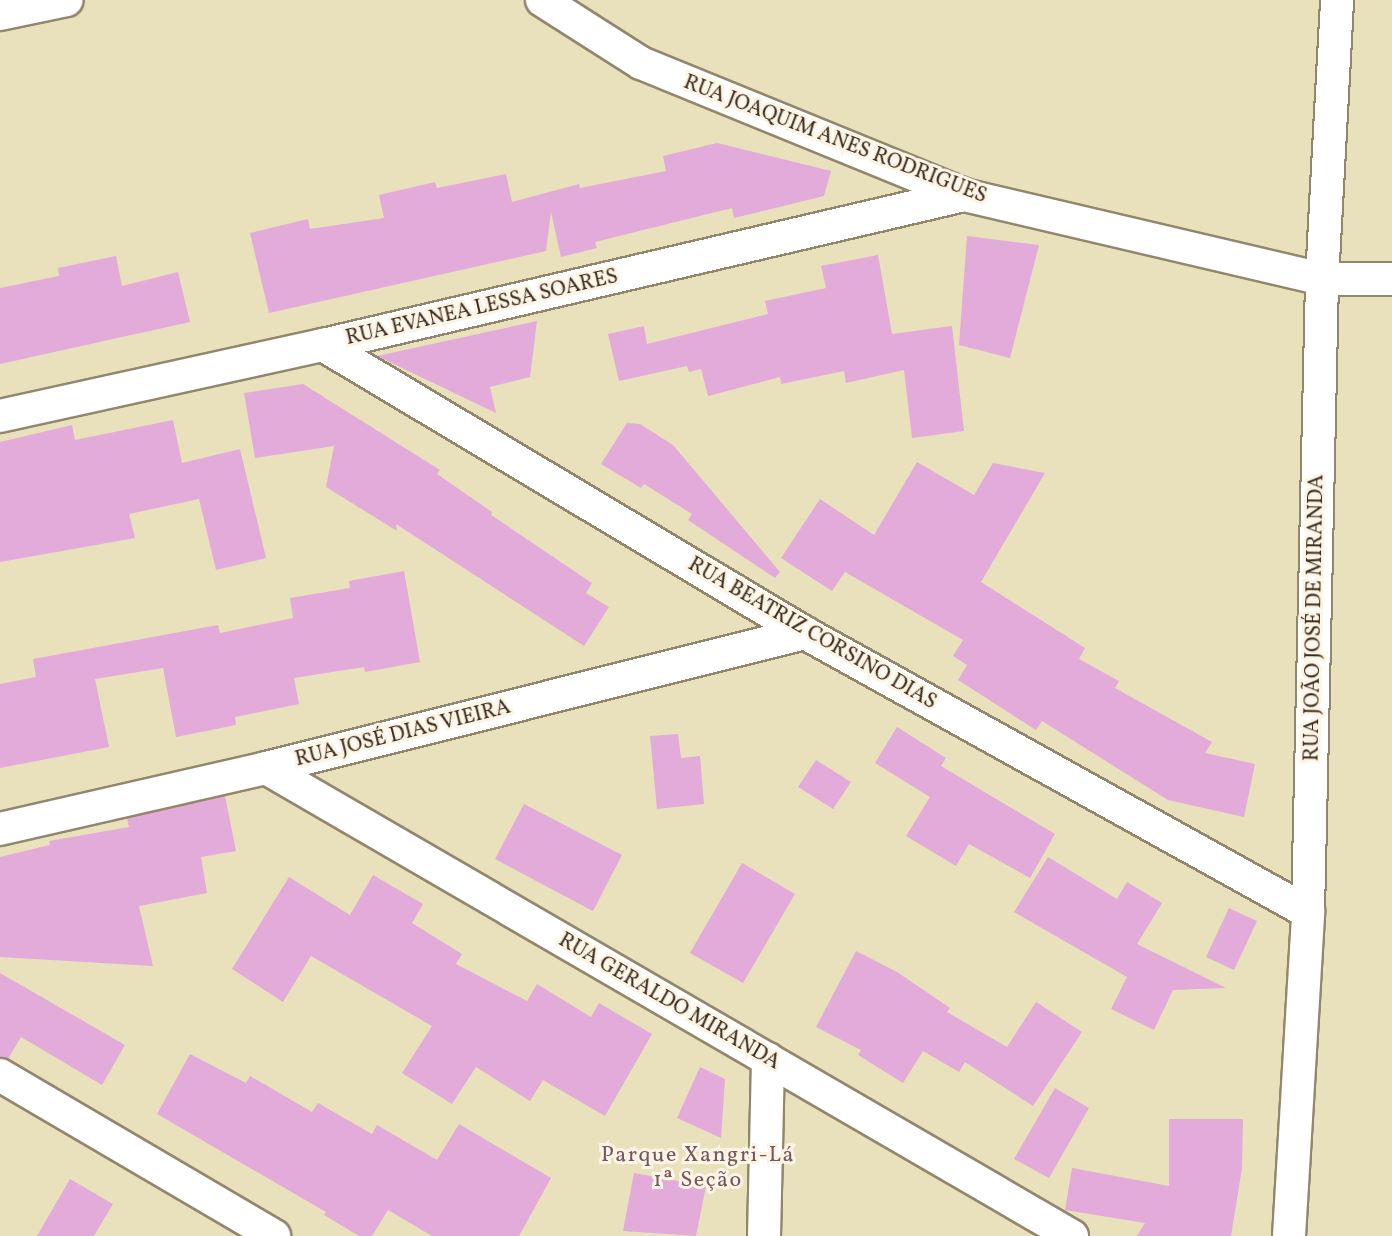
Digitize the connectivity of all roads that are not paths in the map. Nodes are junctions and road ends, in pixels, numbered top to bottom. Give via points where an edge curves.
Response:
1 (67, 0) edge
2 (542, 0) edge
3 (1337, 0) edge
4 (0, 14) edge
5 (964, 195) junction
6 (1322, 279) junction
7 (1392, 279) edge
8 (323, 345) junction
9 (0, 416) edge
10 (806, 633) junction
11 (266, 768) junction
12 (0, 829) edge
13 (1308, 912) junction
14 (768, 1059) junction
15 (0, 1075) edge
16 (274, 1236) edge
17 (764, 1236) edge
18 (1072, 1236) edge
19 (1289, 1236) edge

1 - 4 street
2 - 5 street, RUA JOAQUIM ANES RODRIGUES via 641,63
3 - 6 street, RUA JOÃO JOSÉ DE MIRANDA
5 - 6 street, RUA JOAQUIM ANES RODRIGUES
5 - 8 street, RUA EVANEA LESSA SOARES
6 - 7 street, RUA JOAQUIM ANES RODRIGUES
6 - 13 street, RUA JOÃO JOSÉ DE MIRANDA
8 - 9 street, RUA EVANEA LESSA SOARES
8 - 10 street, RUA BEATRIZ CORSINO DIAS
10 - 11 street, RUA JOSÉ DIAS VIEIRA
10 - 13 street, RUA BEATRIZ CORSINO DIAS
11 - 12 street, RUA JOSÉ DIAS VIEIRA
11 - 14 street, RUA GERALDO MIRANDA
13 - 19 street, RUA JOÃO JOSÉ DE MIRANDA
14 - 17 street
14 - 18 street, RUA GERALDO MIRANDA
15 - 16 street

